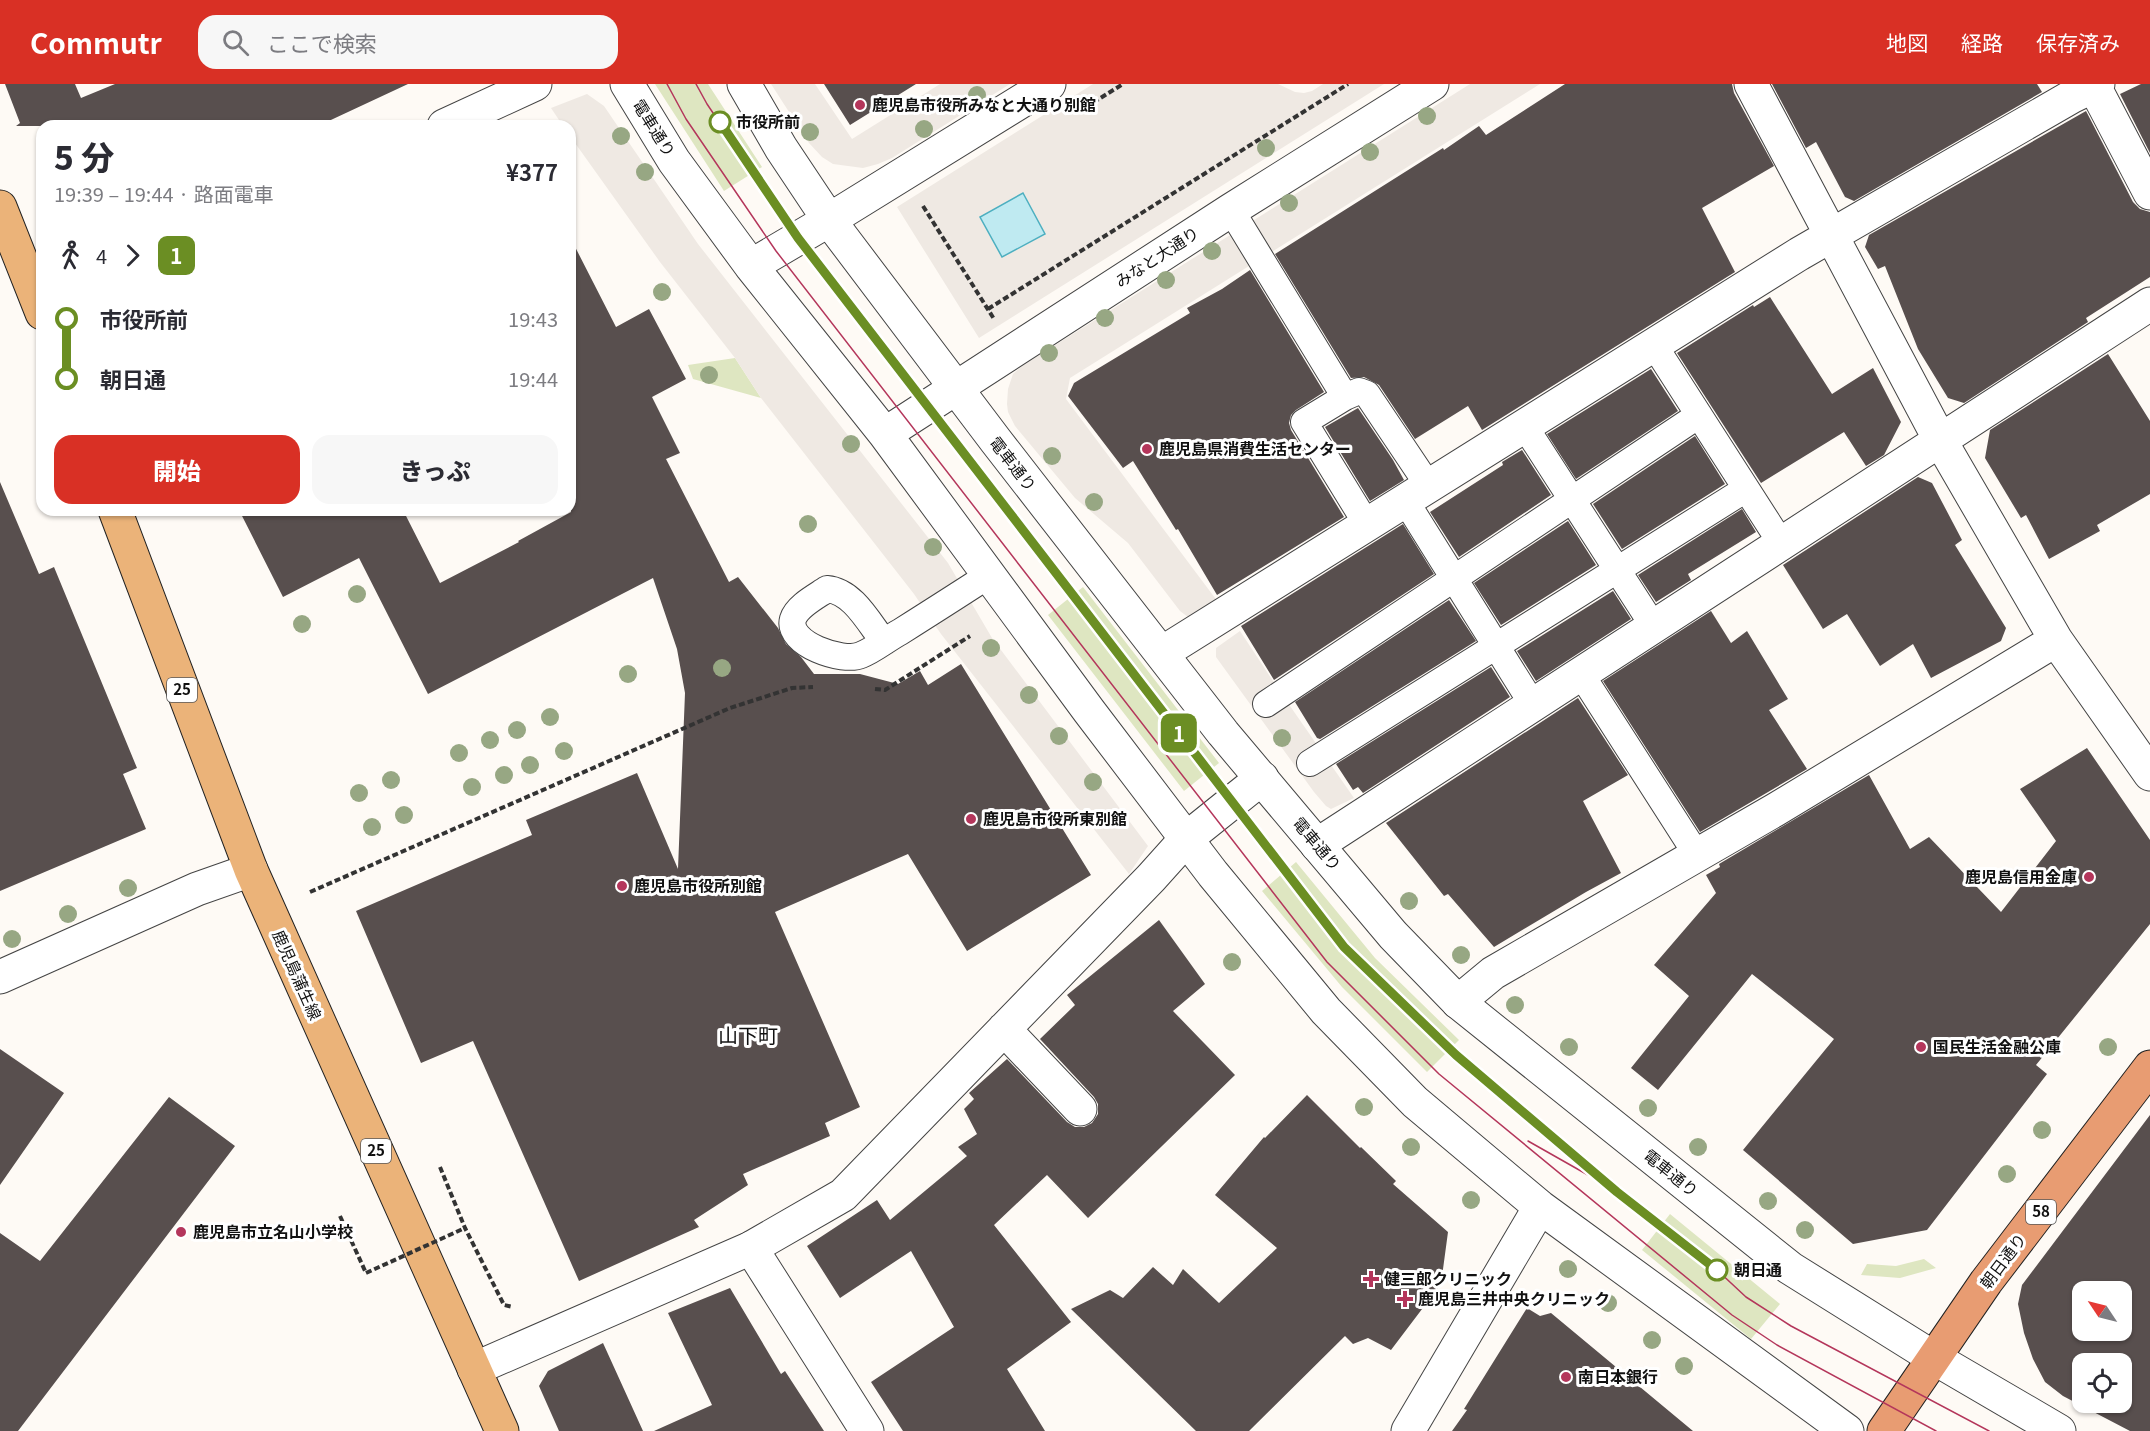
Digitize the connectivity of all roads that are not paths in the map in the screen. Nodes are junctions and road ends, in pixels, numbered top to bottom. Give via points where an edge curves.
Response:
1 (535, 84) edge
2 (627, 84) edge
3 (744, 84) edge
4 (1049, 84) edge
5 (1432, 84) edge
6 (1751, 84) edge
7 (2082, 88) edge
8 (457, 120) edge
9 (2150, 193) edge
10 (0, 207) edge
11 (1231, 210) junction
12 (829, 220) junction
13 (1831, 235) junction
14 (751, 266) junction
15 (36, 297) edge
16 (2150, 304) edge
17 (1654, 345) junction
18 (955, 387) junction
19 (1345, 397) junction
20 (1699, 415) junction
21 (1524, 426) junction
22 (885, 434) junction
23 (1940, 440) junction
24 (1746, 489) junction
25 (1416, 492) junction
26 (1571, 498) junction
27 (117, 516) edge
28 (1366, 524) junction
29 (1781, 543) junction
30 (1617, 570) junction
31 (989, 575) junction
32 (1453, 578) junction
33 (1654, 627) junction
34 (2056, 640) junction
35 (884, 642) dead end
36 (1496, 645) junction
37 (1162, 652) junction
38 (1581, 674) junction
39 (1266, 704) dead end
40 (1533, 705) junction
41 (1310, 763) dead end
42 (2150, 774) edge
43 (1262, 778) junction
44 (1186, 839) junction
45 (1317, 845) junction
46 (1696, 855) junction
47 (251, 870) junction
48 (0, 977) edge
49 (1458, 1002) junction
50 (1004, 1029) junction
51 (2150, 1067) edge
52 (1080, 1109) dead end
53 (1540, 1207) junction
54 (751, 1248) junction
55 (1934, 1358) junction
56 (474, 1369) junction
57 (502, 1431) edge
58 (867, 1431) edge
59 (1408, 1431) edge
60 (1847, 1431) edge
61 (1884, 1431) edge
62 (2059, 1431) edge

1 - 8 street
2 - 14 street, 電車通り via 674,161
3 - 12 street, 電車通り
4 - 12 street
5 - 11 street, みなと大通り
6 - 13 street
7 - 9 street
7 - 13 street
10 - 15 main road
11 - 18 street, みなと大通り
11 - 19 lane
12 - 14 street
12 - 18 street, 電車通り
13 - 17 street
13 - 23 street
14 - 22 street, 電車通り
16 - 23 street
17 - 20 lane
17 - 21 street
18 - 22 street, みなと大通り
18 - 37 street, 電車通り
19 - 25 lane via 1359,391 1367,394
19 - 28 lane via 1304,422
20 - 24 lane
20 - 26 lane
21 - 25 street
21 - 26 lane
22 - 31 street, 電車通り
23 - 29 street
23 - 34 street
24 - 29 lane
24 - 30 lane
25 - 28 street
25 - 32 lane
26 - 30 lane
26 - 32 lane
27 - 47 main road, 鹿児島蒲生線 / 25
28 - 37 street
29 - 33 street
30 - 33 lane
30 - 36 lane
31 - 35 lane
31 - 44 street, 電車通り
32 - 36 lane
32 - 39 lane
33 - 38 street
34 - 42 street
34 - 46 street
36 - 40 lane
36 - 41 lane
37 - 43 street, 電車通り
38 - 40 street
38 - 46 lane
40 - 45 street
43 - 44 street
43 - 45 street, 電車通り
44 - 50 street
44 - 53 street, 電車通り via 1326,1011 1415,1102
45 - 49 street, 電車通り via 1393,935
46 - 49 street via 1493,973
47 - 48 street
47 - 56 main road, 鹿児島蒲生線 / 25
49 - 55 street, 電車通り via 1790,1268
50 - 52 street
50 - 54 street via 843,1195
51 - 55 highway, 朝日通り / 58 via 1986,1282
53 - 59 street
53 - 60 street, 電車通り
54 - 56 street
54 - 58 street
55 - 61 highway, 朝日通り / 58
55 - 62 street, 電車通り
56 - 57 main road, 鹿児島蒲生線 / 25

